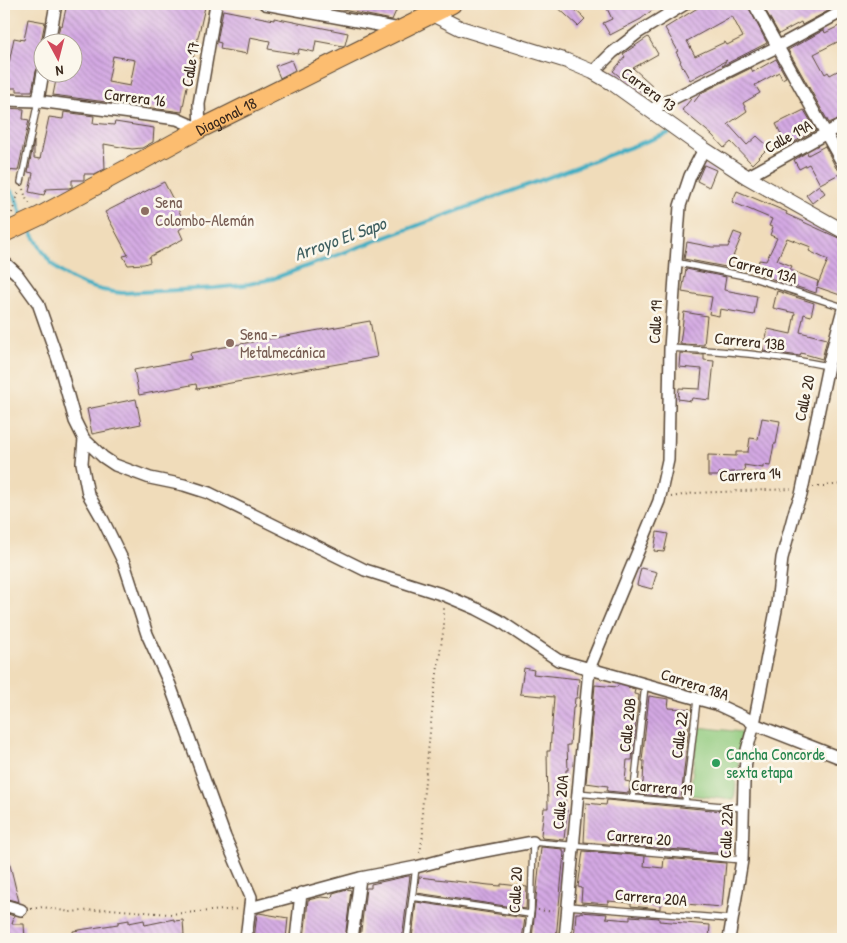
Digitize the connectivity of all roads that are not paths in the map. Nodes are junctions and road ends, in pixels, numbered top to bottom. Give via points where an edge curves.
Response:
1 (56, 4) edge
2 (216, 4) edge
3 (265, 4) edge
4 (452, 4) edge
5 (685, 4) edge
6 (754, 4) edge
7 (427, 9) edge
8 (843, 12) edge
9 (400, 29) junction
10 (51, 32) edge
11 (778, 47) junction
12 (594, 72) junction
13 (41, 82) edge
14 (4, 100) edge
15 (38, 101) junction
16 (650, 110) junction
17 (843, 124) edge
18 (200, 129) junction
19 (827, 134) junction
20 (704, 149) junction
21 (843, 164) edge
22 (747, 177) junction
23 (21, 182) road end
24 (10, 229) edge
25 (843, 231) edge
26 (4, 262) edge
27 (674, 262) junction
28 (843, 308) edge
29 (670, 348) junction
30 (828, 366) junction
31 (84, 439) junction
32 (589, 669) junction
33 (645, 685) junction
34 (697, 700) junction
35 (754, 724) junction
36 (843, 759) edge
37 (577, 793) junction
38 (633, 798) junction
39 (685, 803) junction
40 (744, 808) junction
41 (533, 842) junction
42 (572, 845) junction
43 (742, 860) junction
44 (416, 867) junction
45 (360, 878) junction
46 (301, 892) junction
47 (412, 897) junction
48 (4, 905) edge
49 (250, 908) junction
50 (21, 910) road end
51 (568, 910) junction
52 (531, 912) junction
53 (731, 920) junction
54 (246, 939) edge
55 (296, 939) edge
56 (352, 939) edge
57 (407, 939) edge
58 (528, 939) edge
59 (565, 939) edge
60 (729, 939) edge

1 - 10 street
2 - 18 street, Calle 17 via 199,104
3 - 9 street
4 - 7 main road, Diagonal 18
5 - 12 street via 639,32
6 - 11 street
7 - 9 main road, Diagonal 18
7 - 12 street, Carrera 13 via 460,28
8 - 11 street
9 - 18 main road, Diagonal 18
11 - 16 street
11 - 19 street
12 - 16 street, Carrera 13
13 - 15 street
14 - 15 street, Carrera 16
15 - 18 street, Carrera 16 via 177,119
15 - 23 lane
16 - 20 street, Carrera 13
17 - 19 street, Calle 19A
18 - 24 main road, Diagonal 18
19 - 21 street
19 - 22 street, Calle 19A
20 - 22 street, Carrera 13
20 - 27 street, Calle 19 via 680,206
22 - 25 street, Carrera 13
26 - 31 street via 38,303 75,421
27 - 28 lane, Carrera 13A via 750,278
27 - 29 street, Calle 19
28 - 30 street, Calle 20
29 - 30 lane, Carrera 13B via 792,359
29 - 32 street, Calle 19 via 668,460 660,501
30 - 35 street, Calle 20 via 802,492 782,558 777,605
31 - 32 street, Carrera 18A via 114,465 210,493 365,570 444,595 500,621 558,660
31 - 49 street via 82,463 88,494 124,563 147,634 170,685 250,897
32 - 33 street, Carrera 18A
32 - 37 street, Calle 20A
33 - 34 street, Carrera 18A
33 - 38 lane, Calle 20B
34 - 35 street, Carrera 18A via 716,704
34 - 39 lane, Calle 22
35 - 36 street, Carrera 18A
35 - 40 street, Calle 22A via 746,758
37 - 38 lane, Carrera 19
37 - 42 street, Calle 20A
38 - 39 lane, Carrera 19
39 - 40 lane, Carrera 19
40 - 43 street, Calle 22A
41 - 42 lane, Carrera 20
41 - 44 street
41 - 52 lane, Calle 20
42 - 43 lane, Carrera 20
42 - 51 street, Calle 20A
43 - 53 street, Calle 22A
44 - 45 street
44 - 47 lane
45 - 46 street
45 - 56 street
46 - 49 street
46 - 55 street
47 - 52 lane
47 - 57 lane
48 - 50 street
49 - 54 street
51 - 53 lane, Carrera 20A
51 - 59 street, Calle 20A
52 - 58 lane, Calle 20
53 - 60 street, Calle 22A

